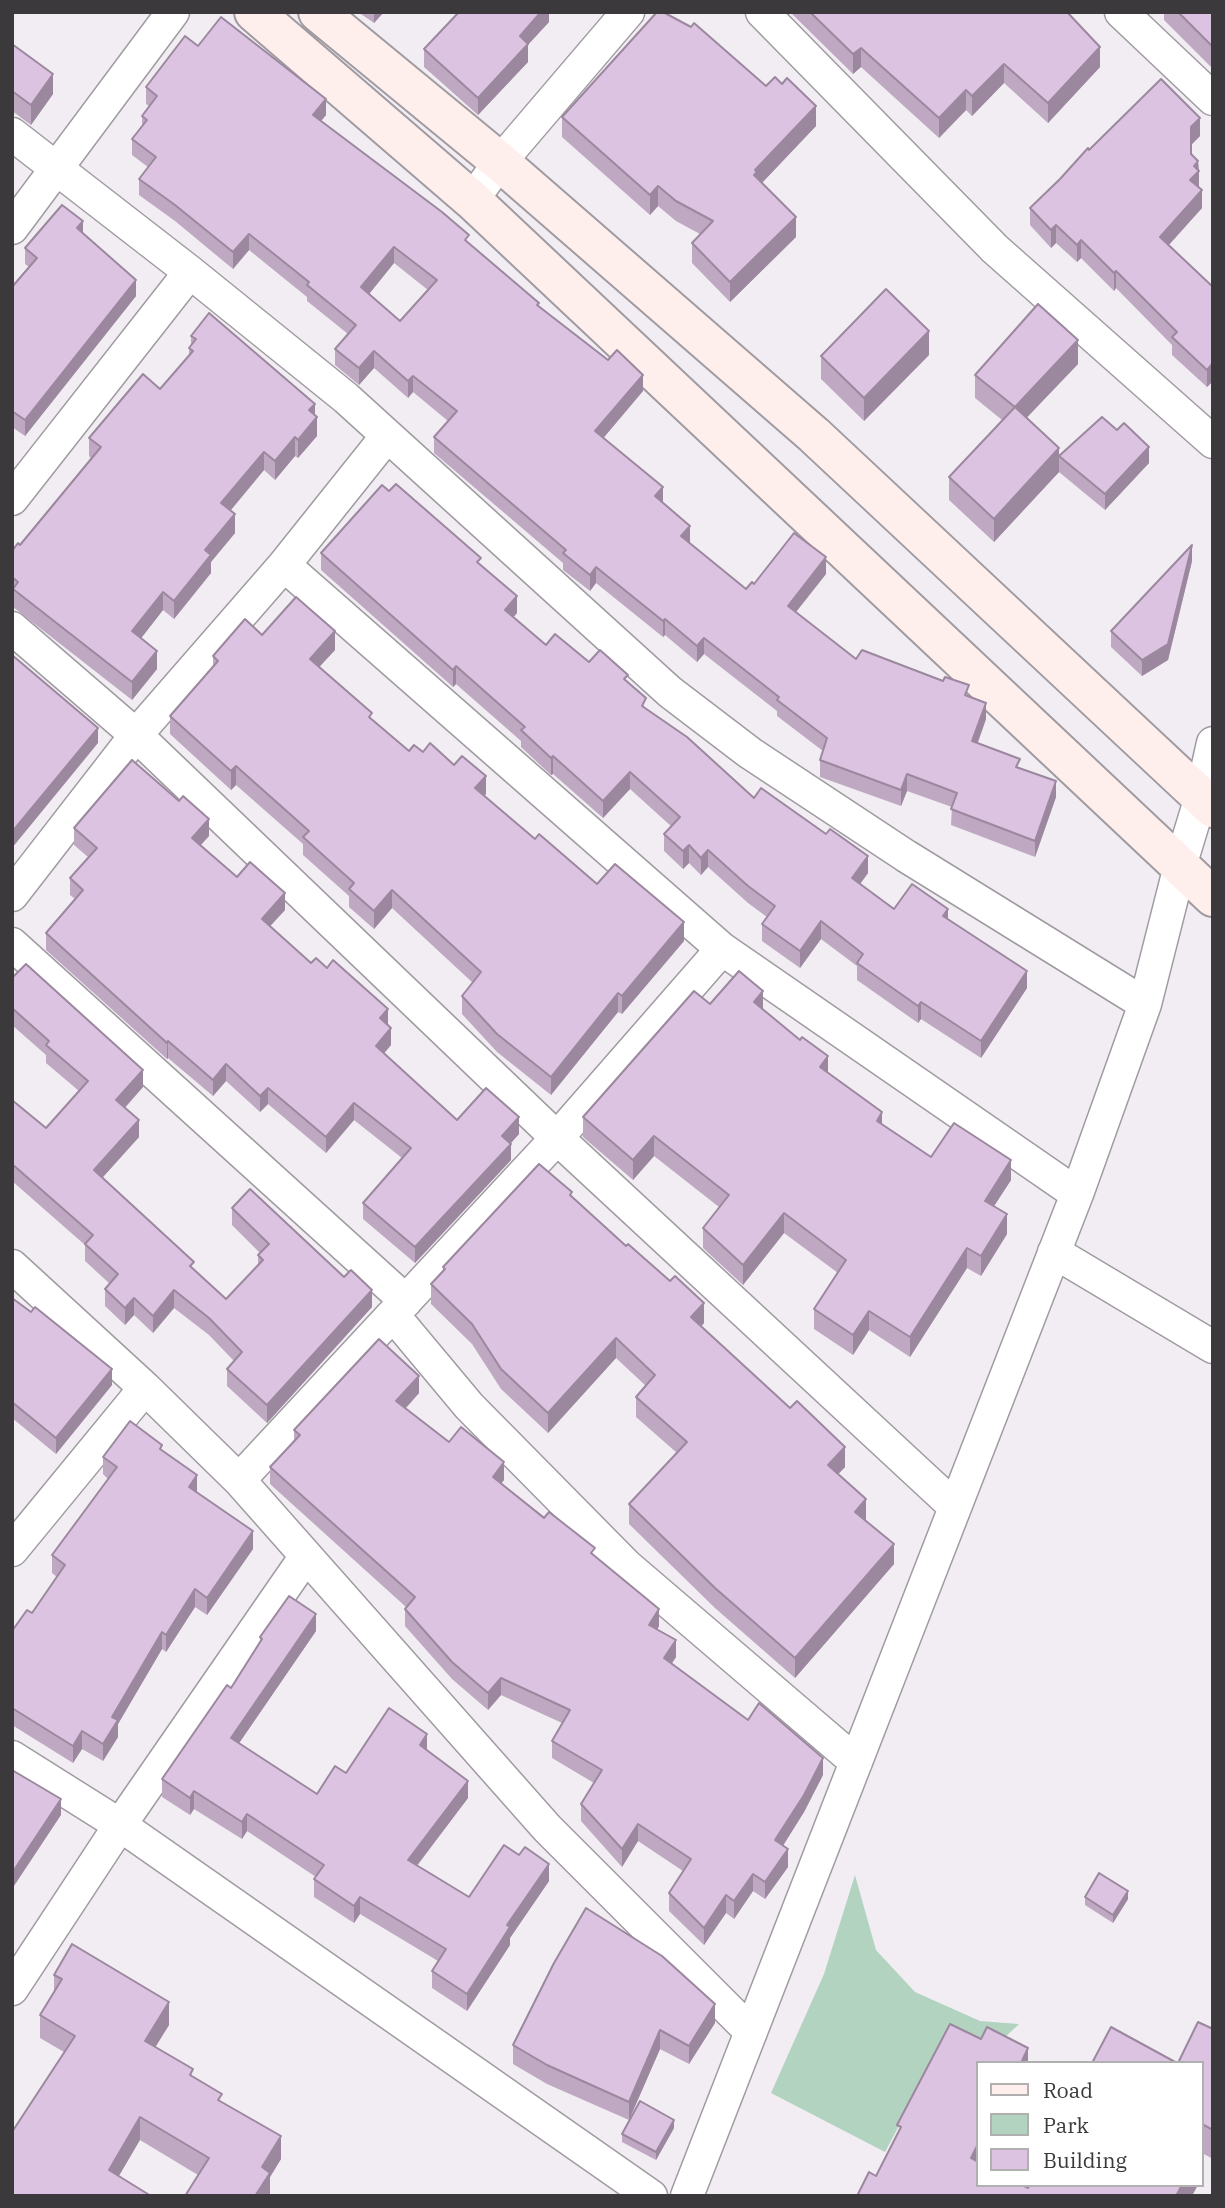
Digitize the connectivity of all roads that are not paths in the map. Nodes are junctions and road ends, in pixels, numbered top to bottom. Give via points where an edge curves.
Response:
1 (173, 12) edge
2 (254, 12) edge
3 (318, 12) edge
4 (628, 12) edge
5 (762, 12) edge
6 (1121, 12) edge
7 (1213, 99) edge
8 (12, 134) edge
9 (500, 162) junction
10 (57, 169) junction
11 (472, 200) junction
12 (12, 228) edge
13 (190, 272) junction
14 (387, 436) junction
15 (1213, 442) edge
16 (12, 499) edge
17 (284, 565) junction
18 (12, 628) edge
19 (135, 735) junction
20 (1213, 743) edge
21 (1207, 802) edge
22 (1180, 866) junction
23 (12, 895) edge
24 (1213, 897) edge
25 (722, 949) junction
26 (14, 951) edge
27 (1145, 1004) junction
28 (557, 1138) junction
29 (1077, 1194) junction
30 (1054, 1252) junction
31 (12, 1266) edge
32 (400, 1308) junction
33 (1213, 1347) edge
34 (145, 1388) junction
35 (239, 1480) junction
36 (955, 1507) junction
37 (12, 1550) edge
38 (306, 1556) junction
39 (12, 1757) edge
40 (856, 1762) junction
41 (120, 1825) junction
42 (12, 1989) edge
43 (751, 2032) junction
44 (651, 2196) edge
45 (687, 2196) edge

1 - 10 street
2 - 11 main road
3 - 9 main road
4 - 9 street
5 - 15 street via 995,248
6 - 7 street
8 - 10 street
9 - 11 street
9 - 21 main road via 814,435
10 - 12 street
10 - 13 street
11 - 22 main road
13 - 14 street
13 - 16 street
14 - 17 street
14 - 27 street via 670,692 750,753
17 - 19 street
17 - 25 street
18 - 19 street
19 - 23 street
19 - 28 street
20 - 21 street
21 - 22 street
22 - 24 main road
22 - 27 street
25 - 28 street
25 - 29 street
26 - 32 street
27 - 29 street
28 - 32 street
28 - 36 street
29 - 30 street
30 - 33 street
30 - 36 street
31 - 34 street
32 - 35 street
32 - 40 street via 469,1406 627,1566
34 - 35 street
34 - 37 street
35 - 38 street
36 - 40 street
38 - 41 street
38 - 43 street via 547,1828
39 - 41 street
40 - 43 street
41 - 42 street
41 - 44 street
43 - 45 street

